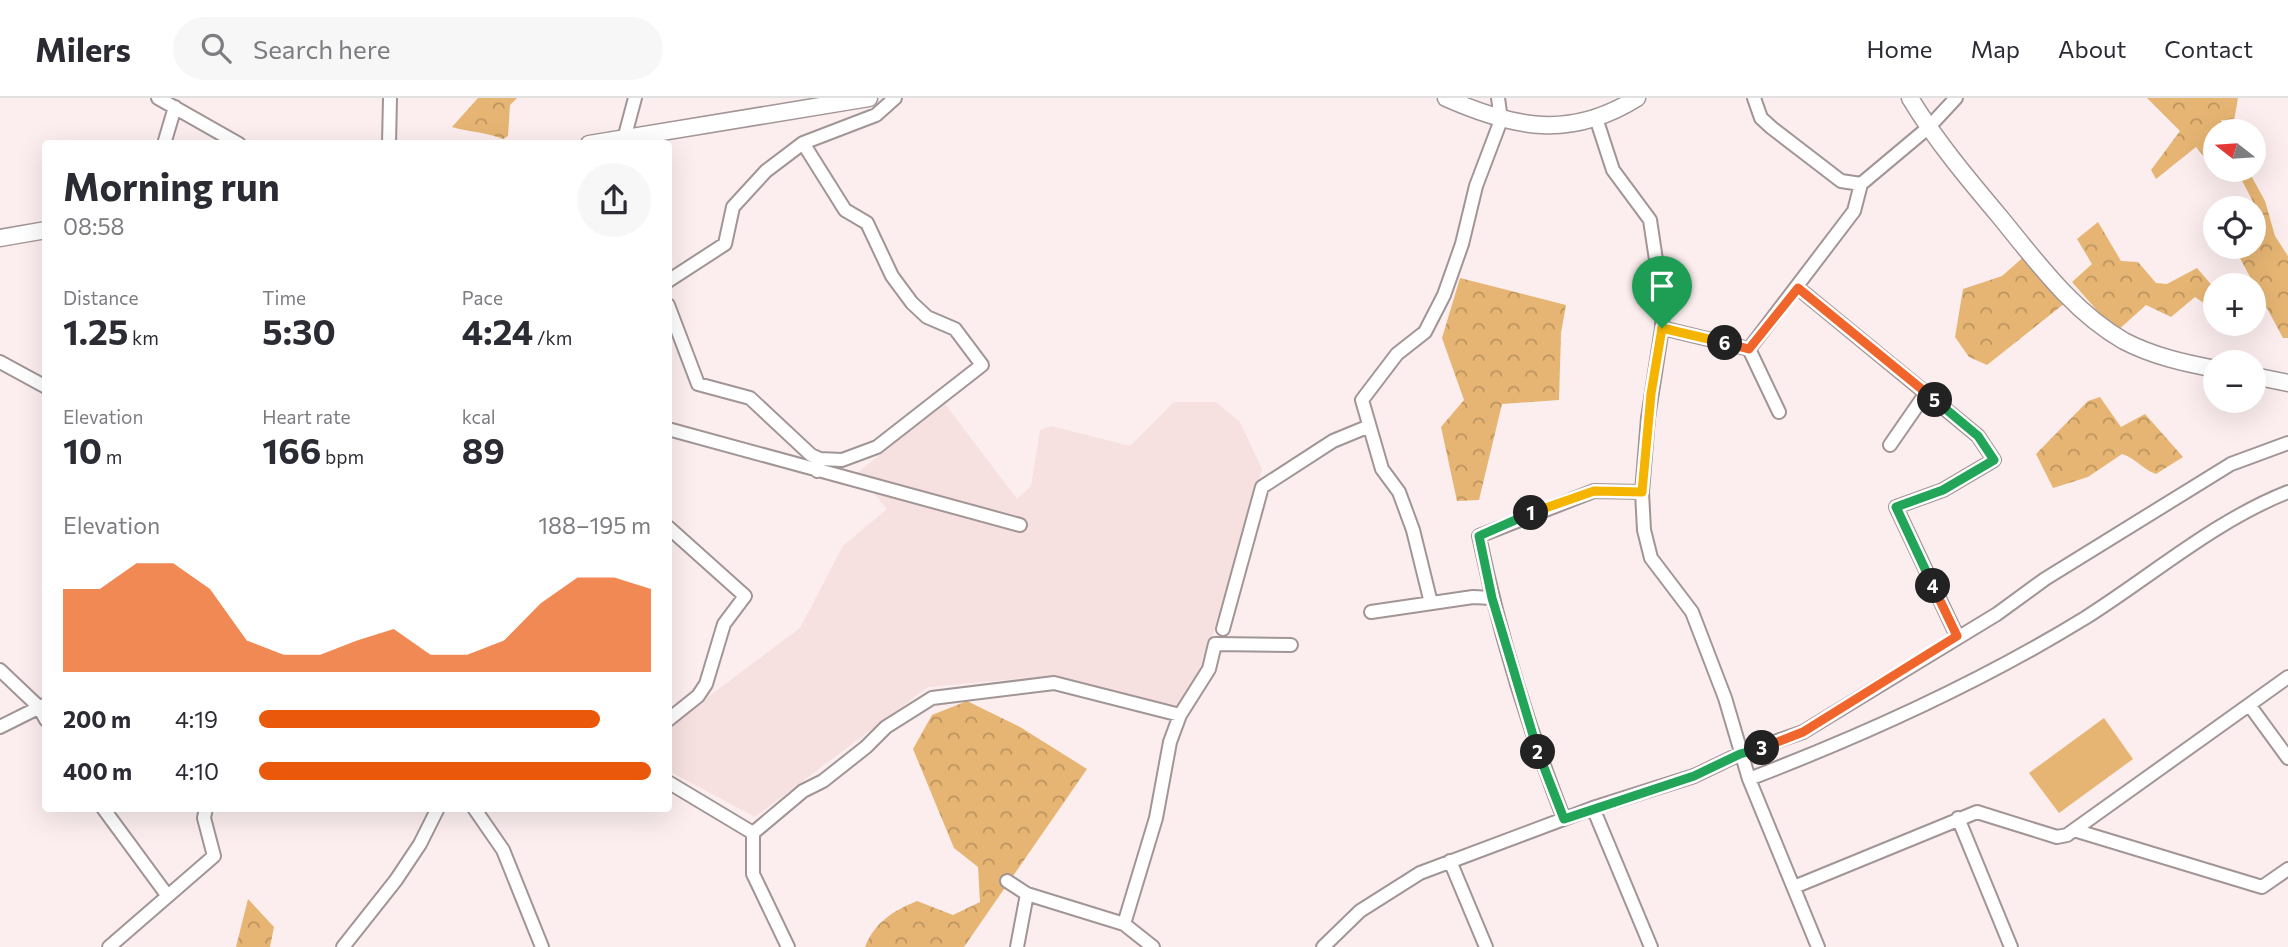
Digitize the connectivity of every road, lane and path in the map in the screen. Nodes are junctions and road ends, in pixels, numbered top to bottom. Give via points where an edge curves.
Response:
1 (158, 98) edge
2 (390, 98) edge
3 (635, 98) edge
4 (869, 98) edge
5 (895, 98) edge
6 (1446, 98) edge
7 (1498, 98) edge
8 (1637, 98) edge
9 (1754, 98) edge
10 (1910, 98) edge
11 (1955, 98) edge
12 (175, 107) junction
13 (1596, 118) junction
14 (1501, 120) junction
15 (1929, 127) junction
16 (165, 140) edge
17 (232, 140) edge
18 (389, 140) edge
19 (619, 140) edge
20 (625, 140) edge
21 (803, 143) junction
22 (1861, 184) junction
23 (42, 231) edge
24 (0, 238) edge
25 (672, 278) edge
26 (1798, 288) junction
27 (672, 316) edge
28 (1662, 328) junction
29 (1749, 349) junction
30 (0, 362) edge
31 (2203, 366) edge
32 (2266, 378) edge
33 (2288, 383) edge
34 (42, 385) edge
35 (1926, 393) junction
36 (1779, 412) dead end
37 (1367, 427) junction
38 (672, 430) edge
39 (2288, 443) edge
40 (1890, 444) dead end
41 (819, 465) junction
42 (1642, 492) junction
43 (2288, 492) edge
44 (1020, 524) dead end
45 (672, 531) edge
46 (1492, 598) junction
47 (1431, 603) junction
48 (1371, 612) dead end
49 (1223, 629) dead end
50 (1957, 636) junction
51 (1291, 645) dead end
52 (0, 670) edge
53 (2288, 677) edge
54 (42, 706) edge
55 (2250, 706) junction
56 (1180, 715) junction
57 (672, 717) edge
58 (0, 727) edge
59 (1740, 754) junction
60 (2288, 758) edge
61 (1749, 779) junction
62 (672, 784) edge
63 (1593, 808) junction
64 (106, 812) edge
65 (205, 812) edge
66 (436, 812) edge
67 (477, 812) edge
68 (1958, 818) junction
69 (1564, 819) junction
70 (2074, 830) junction
71 (753, 833) junction
72 (1450, 861) junction
73 (2288, 869) edge
74 (1006, 881) dead end
75 (1794, 887) junction
76 (1027, 894) junction
77 (167, 895) junction
78 (1124, 924) junction
79 (109, 947) edge
80 (343, 947) edge
81 (542, 947) edge
82 (788, 947) edge
83 (1017, 947) edge
84 (1153, 947) edge
85 (1323, 947) edge
86 (1486, 947) edge
87 (1651, 947) edge
88 (1818, 947) edge
89 (2011, 947) edge

1 - 12 street
2 - 18 street
3 - 19 street
4 - 20 main road
5 - 21 street via 876,115
6 - 14 main road
7 - 14 street
8 - 13 main road
9 - 22 street via 1761,118 1772,128 1841,181
10 - 15 main road
11 - 15 street
12 - 16 street
12 - 17 street
13 - 14 main road via 1549,127
13 - 28 street via 1613,170 1650,220
14 - 37 street via 1444,295 1425,332 1397,354 1362,400
15 - 22 street
15 - 31 main road via 2082,311 2145,350
21 - 25 street via 766,171 733,207 725,244
21 - 41 street via 845,210 867,223 892,276 912,303 927,317 955,329 982,365 877,447
22 - 26 street via 1854,211
23 - 24 main road
26 - 29 street
26 - 35 street
27 - 41 street via 698,384 750,398
28 - 29 street
28 - 42 street
29 - 36 street
30 - 34 street
32 - 33 main road
35 - 40 street
35 - 50 street via 1978,436 1994,460 1943,490 1896,507
37 - 47 street via 1382,470 1399,492 1413,530
37 - 49 street via 1332,441 1262,487
38 - 41 street
39 - 50 street via 2220,471
41 - 44 street
42 - 46 street via 1594,491 1479,536
42 - 59 street via 1651,558 1692,612 1725,698
43 - 61 street via 2243,515 2012,660 1861,733
45 - 57 street via 745,596 724,624 706,684
46 - 47 street
46 - 69 street via 1531,734
47 - 48 street
50 - 59 street via 1803,732
51 - 56 street via 1215,644 1209,669
52 - 54 street
53 - 55 street
54 - 58 street
55 - 60 street
55 - 70 street
56 - 71 street via 1054,683 932,698 886,727
56 - 78 street
59 - 61 street
59 - 63 street via 1694,776
61 - 75 street
62 - 71 street
63 - 69 street
63 - 87 street
64 - 77 street
65 - 77 street via 214,856
66 - 80 street via 396,880
67 - 81 street via 503,850
68 - 70 street via 1977,812 2057,837
68 - 75 street
68 - 89 street
69 - 72 street
70 - 73 street via 2262,887
71 - 82 street via 753,874
72 - 85 street via 1420,873 1360,911
72 - 86 street
74 - 76 street
75 - 88 street
76 - 78 street
76 - 83 street
77 - 79 street
78 - 84 street

